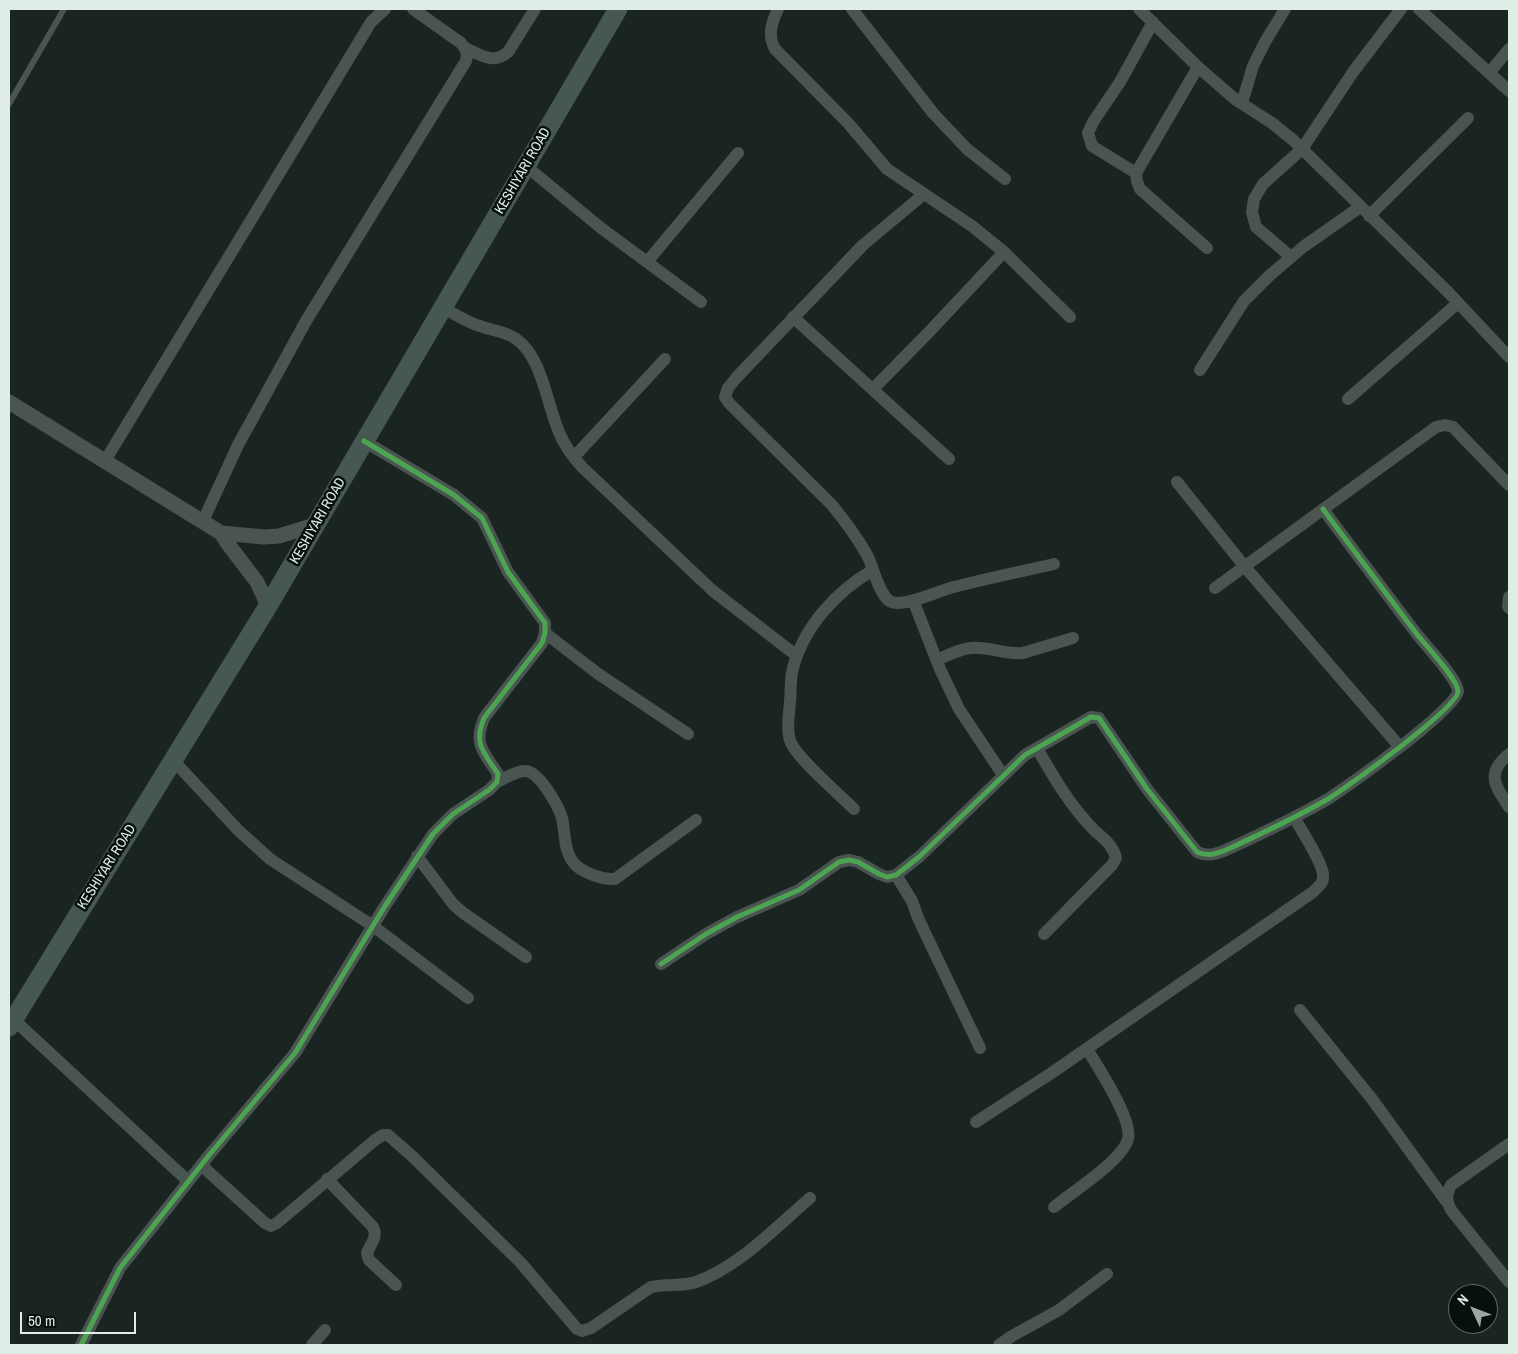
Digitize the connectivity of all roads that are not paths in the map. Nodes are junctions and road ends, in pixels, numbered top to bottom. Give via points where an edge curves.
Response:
1 (64, 9) edge
2 (384, 9) edge
3 (411, 9) edge
4 (428, 9) edge
5 (535, 9) edge
6 (618, 9) edge
7 (778, 9) edge
8 (852, 9) edge
9 (1138, 9) edge
10 (1286, 9) edge
11 (1401, 9) edge
12 (1419, 9) edge
13 (1153, 22) junction
14 (466, 48) junction
15 (1509, 50) edge
16 (1198, 67) junction
17 (1490, 72) junction
18 (1509, 90) edge
19 (1242, 103) junction
20 (9, 104) edge
21 (1468, 118) dead end
22 (1302, 149) junction
23 (738, 153) dead end
24 (526, 166) junction
25 (1136, 173) junction
26 (1005, 179) dead end
27 (924, 194) junction
28 (1364, 211) junction
29 (1207, 248) dead end
30 (1004, 252) junction
31 (1291, 257) junction
32 (647, 262) junction
33 (702, 302) dead end
34 (1458, 303) junction
35 (443, 308) junction
36 (793, 317) junction
37 (1070, 317) dead end
38 (1509, 358) edge
39 (665, 359) dead end
40 (1200, 370) dead end
41 (873, 389) junction
42 (1348, 399) dead end
43 (9, 402) edge
44 (364, 441) junction
45 (574, 458) junction
46 (949, 459) dead end
47 (105, 461) junction
48 (1177, 482) dead end
49 (1509, 485) edge
50 (1323, 509) junction
51 (203, 522) junction
52 (315, 525) junction
53 (221, 533) junction
54 (1054, 564) dead end
55 (1244, 567) junction
56 (873, 570) junction
57 (1215, 588) dead end
58 (1509, 597) edge
59 (913, 600) junction
60 (268, 606) junction
61 (1509, 608) edge
62 (546, 633) junction
63 (1073, 638) dead end
64 (797, 656) junction
65 (936, 660) junction
66 (688, 734) dead end
67 (1400, 747) junction
68 (1037, 748) junction
69 (1509, 754) edge
70 (173, 760) junction
71 (1003, 775) junction
72 (496, 782) junction
73 (1509, 807) edge
74 (854, 809) dead end
75 (1294, 817) junction
76 (696, 820) dead end
77 (417, 856) junction
78 (896, 875) junction
79 (373, 926) junction
80 (1044, 934) dead end
81 (526, 957) dead end
82 (661, 964) dead end
83 (468, 998) dead end
84 (1300, 1010) dead end
85 (11, 1023) edge
86 (980, 1048) dead end
87 (1087, 1049) junction
88 (976, 1122) dead end
89 (1509, 1144) edge
90 (201, 1165) junction
91 (327, 1180) junction
92 (188, 1181) junction
93 (810, 1198) dead end
94 (1446, 1202) junction
95 (1054, 1207) dead end
96 (1107, 1274) dead end
97 (1509, 1282) edge
98 (396, 1285) dead end
99 (325, 1330) dead end
100 (81, 1345) edge
101 (312, 1345) edge
102 (999, 1345) edge

1 - 20 lane
2 - 47 street via 371,22
3 - 4 street
3 - 14 street
5 - 14 street via 508,52 501,57 488,58
6 - 24 main road, KESHIYARI ROAD
7 - 27 street via 770,34 775,49 848,123 887,169
8 - 26 street via 933,113 967,149
9 - 13 street
10 - 19 street via 1253,66
11 - 22 street via 1353,72
12 - 17 street
13 - 16 street
13 - 25 street via 1088,133 1092,146
14 - 51 street via 462,69 306,322 238,445
15 - 17 street
16 - 19 street
16 - 25 street
17 - 18 street
19 - 22 street
21 - 28 street
22 - 28 street
22 - 31 street via 1263,184 1254,199 1252,212 1256,227
23 - 32 street
24 - 32 street
24 - 35 main road, KESHIYARI ROAD
25 - 29 street via 1140,189
27 - 30 street
27 - 36 street via 863,244
28 - 31 street
28 - 34 street
30 - 37 street
30 - 41 street
31 - 40 street via 1244,301
32 - 33 street
34 - 38 street
34 - 42 street
35 - 44 main road, KESHIYARI ROAD
35 - 45 street via 468,321 504,332 522,344 536,366 558,431
36 - 41 street
36 - 56 street via 728,388 725,397 832,505 852,530
39 - 45 street
41 - 46 street
43 - 47 street
44 - 52 main road, KESHIYARI ROAD
44 - 62 street via 454,495 482,518 508,572 545,623
45 - 64 street via 713,590
47 - 51 street
48 - 55 street
49 - 50 street via 1452,427 1445,425 1424,435
50 - 55 street
50 - 67 street via 1445,669 1458,692 1456,700
51 - 53 street
52 - 53 street via 279,536
52 - 60 main road, KESHIYARI ROAD
53 - 60 street via 257,582
54 - 59 street
55 - 57 street
55 - 67 street
56 - 59 street via 889,601 896,604
56 - 64 street via 855,581 832,603 805,636
58 - 61 street
59 - 65 street
60 - 70 main road, KESHIYARI ROAD
62 - 66 street via 597,673
62 - 72 street via 542,643 484,718 479,732 480,744 498,774
63 - 65 street via 1023,653 972,648
64 - 74 street via 792,670 788,722 792,745
65 - 71 street via 959,709
67 - 75 street via 1330,798
68 - 71 street
68 - 75 street via 1083,720 1099,718 1147,789 1197,852 1205,855 1226,850
68 - 80 street via 1079,815 1109,844 1116,858
69 - 73 street via 1496,767 1493,776
70 - 79 street via 238,830 270,859
70 - 85 main road, KESHIYARI ROAD
71 - 78 street via 920,857
72 - 76 street via 520,772 533,773 539,778 558,810 573,863 606,880 615,879
72 - 77 street via 452,814
75 - 87 street via 1324,874 1322,883
77 - 79 street
77 - 81 street via 458,908
78 - 82 street via 887,877 858,862 839,862 798,890 736,917
78 - 86 street via 912,901
79 - 83 street
79 - 90 street via 295,1053
84 - 94 street via 1372,1099
85 - 92 street
87 - 88 street
87 - 95 street via 1113,1092 1126,1122 1128,1140 1113,1160
89 - 94 street via 1451,1185
90 - 91 street via 271,1226
90 - 92 street
91 - 93 street via 375,1140 388,1135 521,1263 577,1330 582,1331 651,1287 697,1282 728,1266
91 - 98 street via 373,1226 376,1232 367,1253 369,1260
92 - 100 street via 120,1268
94 - 97 street
96 - 102 street via 1059,1310
99 - 101 street

